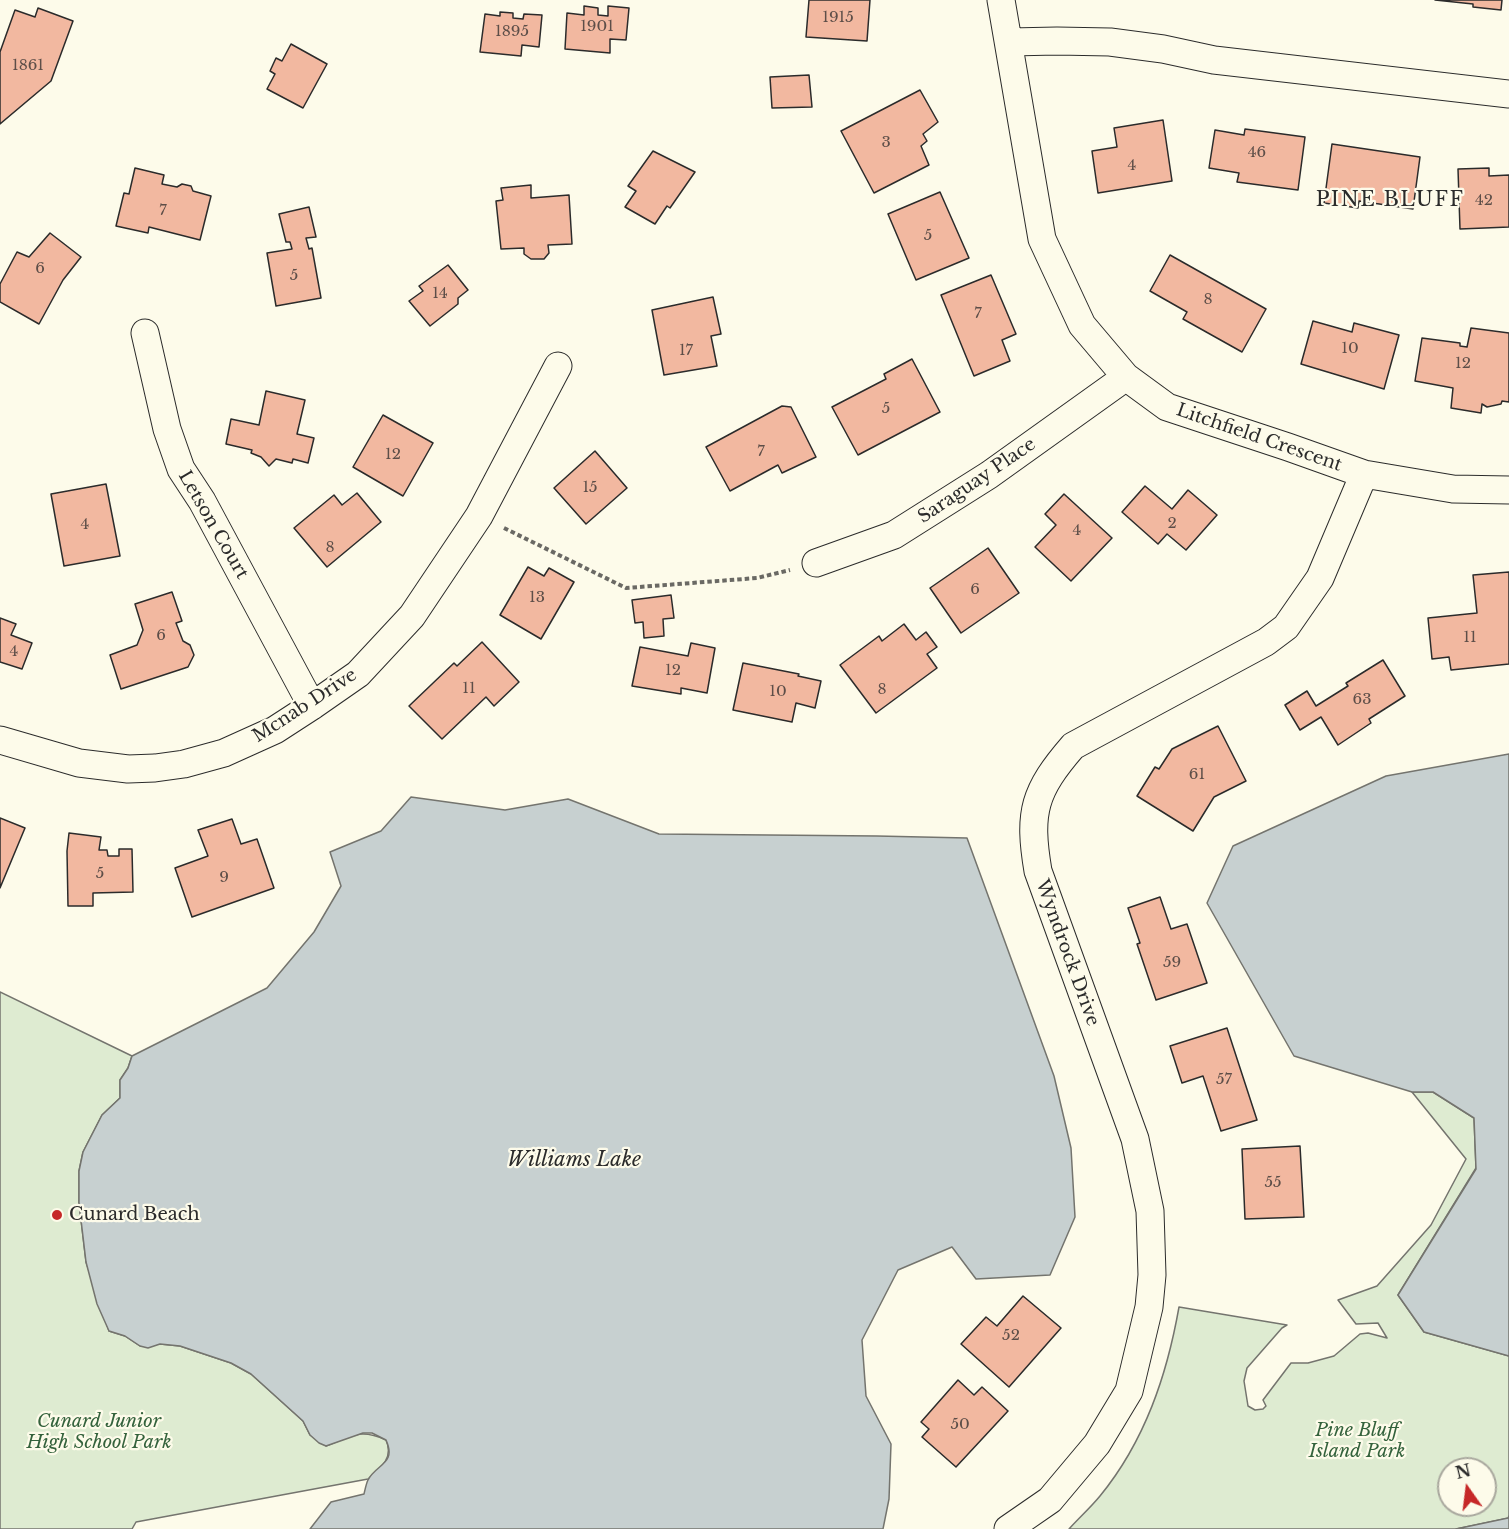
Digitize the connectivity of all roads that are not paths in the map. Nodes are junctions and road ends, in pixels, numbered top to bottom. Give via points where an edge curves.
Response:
1 (1001, 0) edge
2 (1010, 42) junction
3 (1509, 94) edge
4 (145, 333) dead end
5 (558, 366) dead end
6 (1126, 377) junction
7 (1364, 474) junction
8 (1509, 490) edge
9 (816, 563) road end
10 (312, 706) junction
11 (0, 741) edge
12 (1008, 1529) edge

1 - 2 street, Litchfield Crescent
2 - 3 street via 1110,42 1214,60
2 - 6 street, Litchfield Crescent via 1042,239 1082,326
4 - 10 street, Letson Court via 167,429 181,469
5 - 10 street, Mcnab Drive via 479,516 412,616 358,674
6 - 7 street, Litchfield Crescent via 1167,407
6 - 9 street, Saraguay Place via 989,475 894,535
7 - 8 street, Litchfield Crescent via 1453,489
7 - 12 street, Wyndrock Drive via 1320,578 1286,627 1266,642 1073,746 1052,770 1039,796 1032,820 1038,871 1135,1139 1150,1211 1152,1275 1149,1307 1129,1391 1097,1444 1050,1500
10 - 11 street, Mcnab Drive via 275,730 224,753 155,768 79,763

